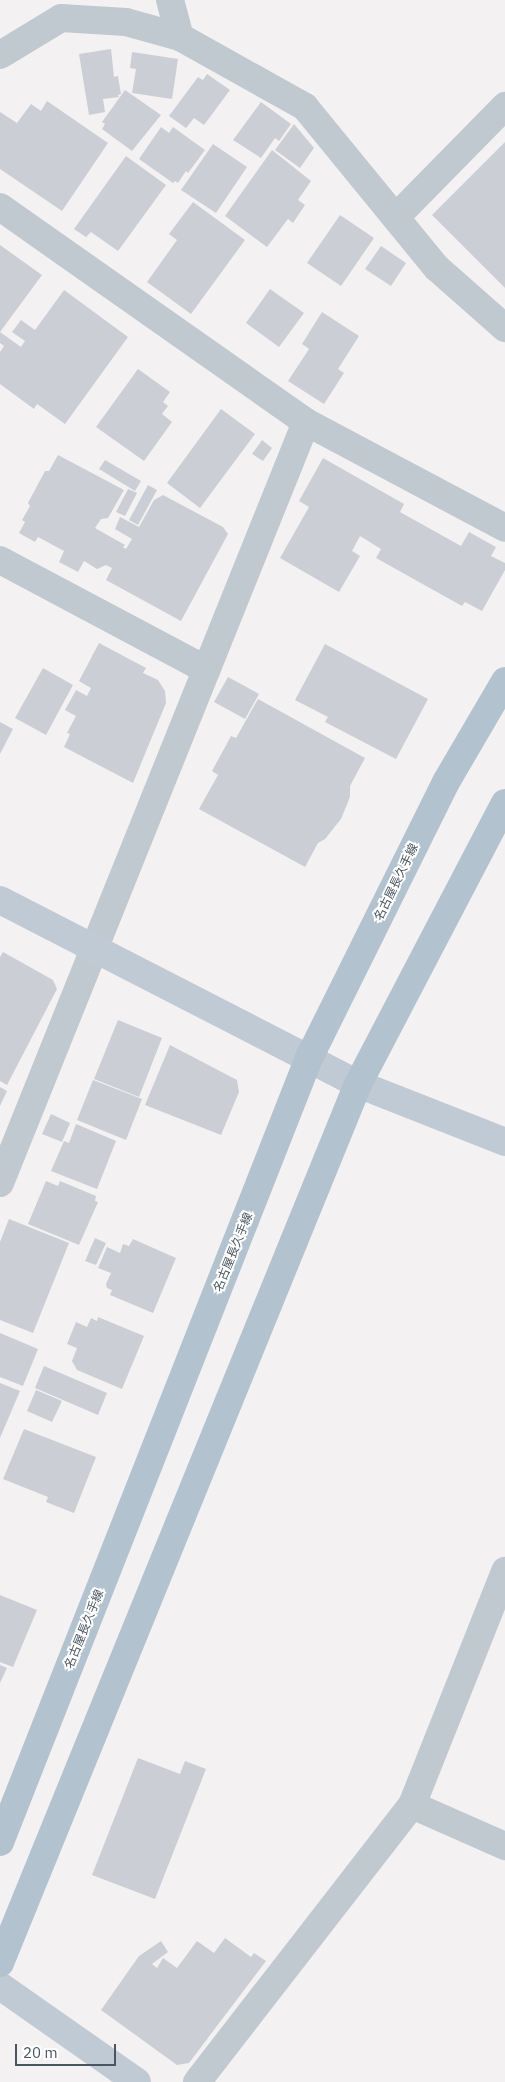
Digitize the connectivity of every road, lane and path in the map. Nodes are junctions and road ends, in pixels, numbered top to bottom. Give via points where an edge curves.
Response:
1 (170, 0) edge
2 (180, 37) junction
3 (0, 55) edge
4 (505, 106) edge
5 (0, 208) edge
6 (396, 217) junction
7 (505, 328) edge
8 (306, 422) junction
9 (505, 528) edge
10 (0, 560) edge
11 (206, 670) junction
12 (505, 681) edge
13 (505, 803) edge
14 (0, 900) edge
15 (94, 950) junction
16 (309, 1058) junction
17 (358, 1084) junction
18 (505, 1142) edge
19 (0, 1182) edge
20 (505, 1571) edge
21 (412, 1805) junction
22 (0, 1842) edge
23 (505, 1846) edge
24 (0, 1963) edge
25 (0, 1986) edge
26 (137, 2082) edge
27 (197, 2082) edge

1 - 2 street
2 - 3 street via 126,22 61,18
2 - 6 street via 305,107
4 - 6 street
5 - 8 street
6 - 7 street via 437,268
8 - 9 street
8 - 11 street
10 - 11 street
11 - 15 street
12 - 16 main road, 名古屋長久手線 via 446,782
13 - 17 main road
14 - 15 street
15 - 16 street
15 - 19 street
16 - 17 street
16 - 22 main road, 名古屋長久手線
17 - 18 street
17 - 24 main road
20 - 21 street
21 - 23 street
21 - 27 street
25 - 26 street

